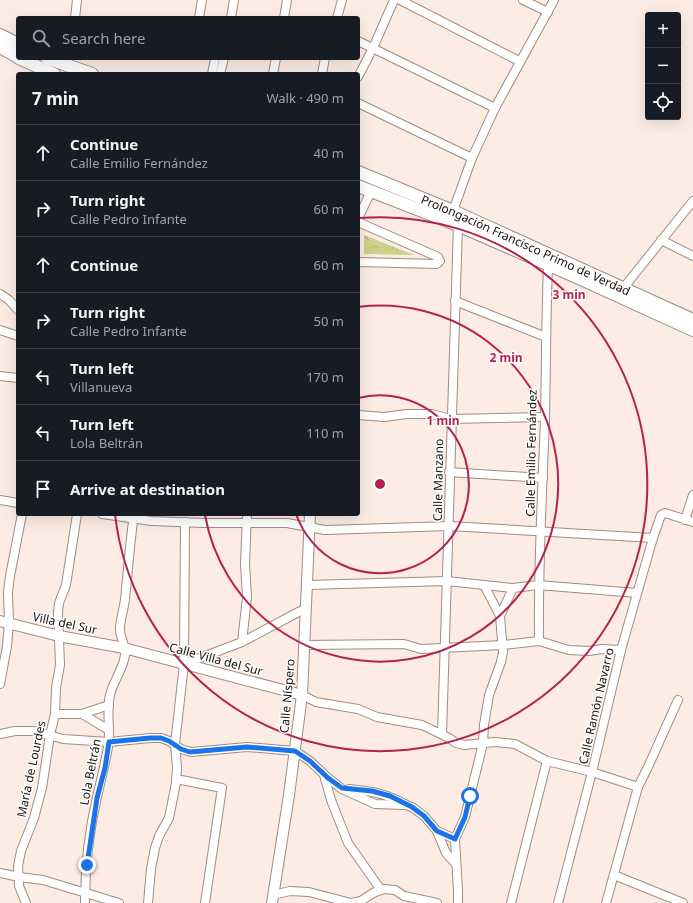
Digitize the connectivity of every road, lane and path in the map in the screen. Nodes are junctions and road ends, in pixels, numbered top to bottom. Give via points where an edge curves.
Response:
1 (77, 0) edge
2 (202, 0) edge
3 (234, 0) edge
4 (287, 0) edge
5 (342, 0) edge
6 (394, 0) edge
7 (400, 0) edge
8 (523, 0) edge
9 (554, 0) edge
10 (548, 12) junction
11 (75, 16) edge
12 (199, 16) edge
13 (231, 16) edge
14 (284, 16) edge
15 (338, 16) edge
16 (0, 35) edge
17 (360, 42) edge
18 (16, 43) edge
19 (0, 47) edge
20 (373, 48) junction
21 (16, 57) edge
22 (22, 60) edge
23 (58, 60) edge
24 (214, 60) edge
25 (224, 60) edge
26 (276, 60) edge
27 (325, 60) edge
28 (520, 61) junction
29 (70, 62) edge
30 (50, 72) edge
31 (88, 72) edge
32 (212, 72) edge
33 (221, 72) edge
34 (273, 72) edge
35 (322, 72) edge
36 (360, 73) edge
37 (360, 104) edge
38 (495, 108) junction
39 (472, 158) junction
40 (360, 173) edge
41 (360, 187) edge
42 (372, 191) junction
43 (693, 201) edge
44 (453, 211) junction
45 (360, 215) edge
46 (360, 223) edge
47 (458, 225) junction
48 (661, 240) junction
49 (693, 256) edge
50 (360, 262) edge
51 (548, 265) junction
52 (621, 292) junction
53 (0, 294) edge
54 (455, 301) junction
55 (16, 308) edge
56 (693, 320) edge
57 (0, 330) edge
58 (693, 330) edge
59 (16, 335) edge
60 (546, 337) junction
61 (0, 376) edge
62 (16, 378) edge
63 (360, 415) edge
64 (545, 417) junction
65 (451, 419) junction
66 (449, 472) junction
67 (543, 478) junction
68 (693, 495) edge
69 (0, 500) edge
70 (16, 503) edge
71 (22, 516) edge
72 (77, 516) edge
73 (133, 516) edge
74 (204, 516) edge
75 (247, 516) edge
76 (310, 516) edge
77 (689, 521) edge
78 (185, 522) junction
79 (204, 523) junction
80 (247, 523) junction
81 (450, 526) junction
82 (310, 527) junction
83 (541, 531) junction
84 (653, 538) junction
85 (447, 581) junction
86 (308, 585) junction
87 (484, 585) junction
88 (538, 585) junction
89 (513, 588) junction
90 (637, 593) junction
91 (306, 608) junction
92 (500, 616) junction
93 (3, 623) edge
94 (58, 636) junction
95 (539, 641) junction
96 (242, 642) junction
97 (305, 645) junction
98 (503, 645) junction
99 (124, 648) junction
100 (445, 649) junction
101 (621, 650) junction
102 (184, 664) junction
103 (0, 684) edge
104 (302, 695) junction
105 (678, 700) dead end
106 (109, 705) junction
107 (55, 714) junction
108 (82, 714) junction
109 (109, 730) junction
110 (0, 734) edge
111 (442, 734) junction
112 (50, 735) junction
113 (109, 742) junction
114 (483, 743) junction
115 (175, 744) junction
116 (295, 751) junction
117 (547, 761) junction
118 (592, 772) junction
119 (324, 775) junction
120 (176, 779) junction
121 (638, 787) junction
122 (437, 831) junction
123 (455, 839) junction
124 (456, 864) junction
125 (0, 873) edge
126 (614, 875) junction
127 (19, 877) junction
128 (381, 890) junction
129 (85, 894) junction
130 (272, 899) edge
131 (26, 903) edge
132 (86, 903) edge
133 (119, 903) edge
134 (148, 903) edge
135 (205, 903) edge
136 (436, 903) edge
137 (458, 903) edge
138 (511, 903) edge
139 (558, 903) edge
140 (606, 903) edge
141 (683, 903) edge

1 - 11 street
2 - 12 street
3 - 13 street
4 - 14 street
5 - 15 street
6 - 20 street
7 - 28 street
8 - 10 street
9 - 10 street
10 - 28 street
16 - 18 main road
17 - 20 street
19 - 21 main road
20 - 36 street
20 - 38 street
22 - 30 main road
23 - 29 main road
24 - 32 street
25 - 33 street
26 - 34 street
27 - 35 street
28 - 38 street
29 - 31 main road
37 - 39 street
38 - 39 street
39 - 44 street
40 - 44 main road, Prolongación Francisco Primo de Verdad
41 - 42 main road, Prolongación Francisco Primo de Verdad
42 - 45 street
42 - 47 main road, Prolongación Francisco Primo de Verdad
43 - 48 street
44 - 52 main road, Prolongación Francisco Primo de Verdad
46 - 50 street via 438,257 440,261 438,264
47 - 51 main road, Prolongación Francisco Primo de Verdad
47 - 54 street, Calle Manzano
48 - 49 street
48 - 52 street
51 - 52 main road, Prolongación Francisco Primo de Verdad
51 - 60 street, Calle Emilio Fernández
52 - 56 main road, Prolongación Francisco Primo de Verdad
52 - 58 main road, Prolongación Francisco Primo de Verdad
53 - 55 street
54 - 60 street
54 - 65 street, Calle Manzano
57 - 59 street
60 - 64 street, Calle Emilio Fernández
61 - 62 street
63 - 65 street via 384,417 431,414
64 - 65 street
64 - 67 street, Calle Emilio Fernández
65 - 66 street, Calle Manzano
66 - 67 street
66 - 81 street, Calle Manzano
67 - 83 street, Calle Emilio Fernández
68 - 77 street
69 - 70 street
71 - 93 street via 10,576 8,610
72 - 94 street, María de Lourdes via 66,585 59,603
73 - 78 street via 152,521
73 - 99 street, Lola Beltrán via 120,627
74 - 79 street
75 - 80 street
76 - 82 street, Calle Níspero
77 - 84 street, Calle Ramón Navarro via 665,513 661,515
78 - 79 street
78 - 102 street
79 - 80 street
80 - 82 street via 287,523
80 - 96 street via 247,598
81 - 82 street via 341,530
81 - 83 street
81 - 85 street, Calle Manzano
82 - 86 street, Calle Níspero
83 - 84 street
83 - 88 street, Calle Emilio Fernández
84 - 90 street, Calle Ramón Navarro
85 - 86 street
85 - 87 street
85 - 100 street, Calle Manzano
86 - 91 street, Calle Níspero
87 - 89 street
87 - 92 street
88 - 89 street
88 - 90 street
88 - 95 street, Calle Emilio Fernández
89 - 92 street
90 - 101 street, Calle Ramón Navarro
91 - 96 street
91 - 97 street, Calle Níspero
92 - 98 street
93 - 94 street, Villa del Sur
93 - 103 street via 7,646
94 - 99 street, Villa del Sur
94 - 107 street, María de Lourdes via 60,665
95 - 98 street
95 - 101 street via 569,650
96 - 102 street
97 - 100 street via 404,644 422,649
97 - 104 street, Calle Níspero
98 - 100 street
98 - 114 street via 501,662 489,695
99 - 102 street, Calle Villa del Sur
99 - 106 street, Lola Beltrán via 122,667 112,687
100 - 111 street, Calle Manzano
101 - 118 street, Calle Ramón Navarro
102 - 104 street, Calle Villa del Sur
102 - 115 street
104 - 111 street via 316,702 358,709 377,716 422,725
104 - 116 street, Calle Níspero
105 - 121 street
106 - 108 street
106 - 109 street, Lola Beltrán
107 - 108 street
107 - 112 street, María de Lourdes
108 - 109 street
109 - 113 street, Lola Beltrán
110 - 112 street via 34,731
111 - 114 street via 464,745
112 - 113 street
112 - 127 street, María de Lourdes via 42,788 21,851
113 - 115 street via 161,738
113 - 129 street, Lola Beltrán via 90,841
114 - 117 street via 515,744
114 - 123 street via 465,817
115 - 116 street via 190,752 247,747
115 - 120 street
116 - 119 street
116 - 130 street, Calle Níspero
117 - 118 street
117 - 138 street
118 - 121 street
118 - 139 street, Calle Ramón Navarro
119 - 122 street via 342,788 375,804 412,807
119 - 128 street via 348,843
120 - 134 street via 169,818 155,848
120 - 135 street via 222,788
121 - 126 street
122 - 123 street
122 - 124 street via 446,853
123 - 124 street
124 - 137 street
125 - 127 street
126 - 140 street
126 - 141 street
127 - 129 street via 43,880
127 - 131 street, María de Lourdes via 19,886
128 - 130 street via 361,902 351,903 309,892 290,891
128 - 136 street via 395,890 404,896
129 - 132 street, Lola Beltrán
129 - 133 street

